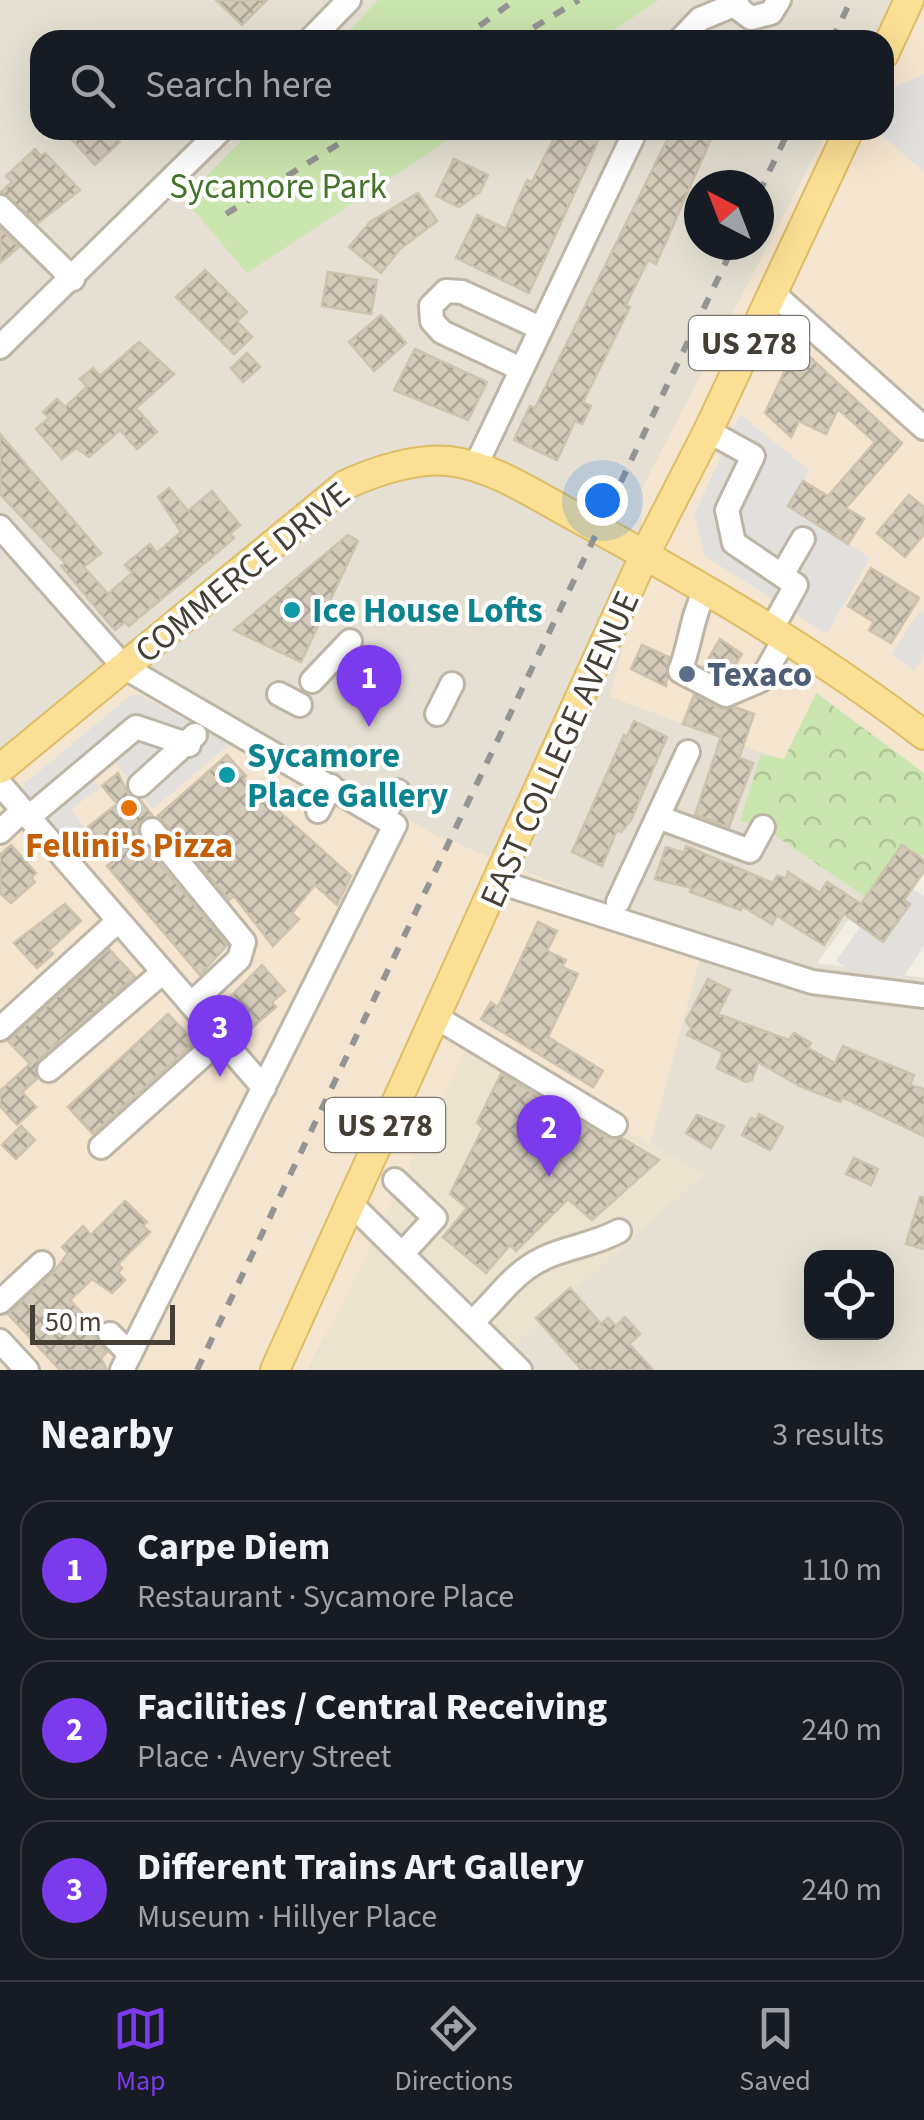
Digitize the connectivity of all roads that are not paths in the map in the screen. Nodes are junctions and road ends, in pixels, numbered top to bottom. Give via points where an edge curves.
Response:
1 (349, 0) edge
2 (779, 0) edge
3 (909, 0) edge
4 (736, 2) edge
5 (320, 30) edge
6 (690, 30) edge
7 (894, 32) edge
8 (211, 140) edge
9 (631, 140) edge
10 (844, 140) edge
11 (0, 207) edge
12 (72, 279) junction
13 (773, 293) junction
14 (540, 328) junction
15 (5, 332) edge
16 (521, 369) junction
17 (924, 428) edge
18 (708, 432) junction
19 (475, 467) junction
20 (0, 527) edge
21 (804, 539) dead end
22 (645, 554) junction
23 (782, 575) junction
24 (706, 591) junction
25 (777, 636) junction
26 (350, 641) dead end
27 (124, 667) junction
28 (312, 681) dead end
29 (452, 684) dead end
30 (437, 714) dead end
31 (208, 716) junction
32 (924, 735) edge
33 (189, 745) junction
34 (688, 752) dead end
35 (0, 768) edge
36 (0, 784) edge
37 (140, 784) dead end
38 (332, 786) junction
39 (398, 791) dead end
40 (318, 810) dead end
41 (26, 814) junction
42 (658, 817) junction
43 (389, 820) junction
44 (763, 827) dead end
45 (152, 830) dead end
46 (0, 832) edge
47 (500, 882) junction
48 (618, 902) dead end
49 (118, 920) junction
50 (163, 972) junction
51 (924, 996) edge
52 (192, 1004) junction
53 (436, 1017) junction
54 (0, 1029) edge
55 (221, 1039) junction
56 (49, 1070) dead end
57 (264, 1088) junction
58 (616, 1125) dead end
59 (102, 1147) dead end
60 (395, 1180) dead end
61 (349, 1202) junction
62 (619, 1231) dead end
63 (404, 1253) junction
64 (42, 1263) dead end
65 (0, 1302) edge
66 (472, 1322) junction
67 (110, 1334) dead end
68 (0, 1340) edge
69 (126, 1362) edge
70 (28, 1370) edge
71 (275, 1370) edge
72 (520, 1370) edge

1 - 5 street
2 - 4 street via 765,17 751,18
3 - 7 main road
4 - 6 street
8 - 12 street
9 - 14 street
10 - 13 main road, EAST COLLEGE AVENUE / US 278
11 - 12 street
12 - 15 street
13 - 17 street
13 - 18 main road, EAST COLLEGE AVENUE / US 278
14 - 16 street
14 - 16 street via 462,292 446,291 432,306 432,320 442,332
16 - 19 street
18 - 22 main road, EAST COLLEGE AVENUE / US 278
18 - 23 street via 753,456 727,510 734,544
19 - 22 main road, COMMERCE DRIVE
19 - 27 main road, COMMERCE DRIVE via 426,462 345,485
20 - 27 street
21 - 23 street
22 - 24 main road, COMMERCE DRIVE
22 - 47 main road, EAST COLLEGE AVENUE / US 278
23 - 25 street via 796,585
24 - 25 main road, COMMERCE DRIVE
24 - 25 street via 690,620 691,642 680,671 726,696 761,680
25 - 32 main road, COMMERCE DRIVE
26 - 28 street
27 - 31 street
27 - 35 main road, COMMERCE DRIVE
29 - 30 street
31 - 33 street
31 - 38 street
33 - 37 street
33 - 41 street via 136,728
34 - 42 street
36 - 41 street
38 - 40 street
38 - 43 street
39 - 43 street
41 - 46 street
41 - 49 street
42 - 44 street via 750,851
42 - 48 street
43 - 57 street
45 - 52 street via 244,942 239,959
47 - 51 street via 780,973
47 - 53 main road, EAST COLLEGE AVENUE / US 278
49 - 50 street
49 - 54 street
50 - 52 street
50 - 56 street
52 - 55 street
53 - 58 street
53 - 61 main road, EAST COLLEGE AVENUE / US 278
55 - 57 street
55 - 59 street
57 - 69 street
60 - 63 street via 436,1218
61 - 63 street
61 - 71 main road, EAST COLLEGE AVENUE / US 278
62 - 66 street via 527,1267
63 - 66 street
64 - 65 street
66 - 72 street
67 - 69 street
68 - 70 street

